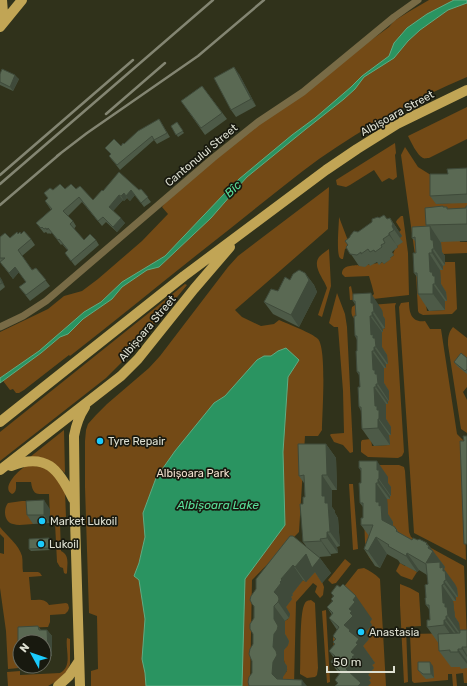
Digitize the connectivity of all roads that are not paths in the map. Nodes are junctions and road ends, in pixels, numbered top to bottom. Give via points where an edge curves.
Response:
1 (2, 0) edge
2 (22, 0) edge
3 (418, 0) edge
4 (0, 27) edge
5 (467, 90) edge
6 (244, 232) junction
7 (184, 276) junction
8 (191, 293) junction
9 (0, 328) edge
10 (90, 401) junction
11 (0, 422) edge
12 (0, 471) edge
13 (75, 502) junction
14 (79, 661) junction
15 (58, 686) edge
16 (80, 686) edge

1 - 4 main road
2 - 4 main road
3 - 9 street, Cantonului Street via 303,92 258,122 213,158 46,301
5 - 6 main road, Albișoara Street via 398,124 357,149
6 - 7 main road, Albișoara Street
6 - 8 main road, Albișoara Street
7 - 8 main road via 190,281
7 - 11 main road, Albișoara Street
8 - 10 main road, Albișoara Street via 138,359
10 - 12 main road, Albișoara Street
10 - 13 main road via 76,424 74,436
12 - 13 main road via 32,460 45,463 54,468 61,477
13 - 14 main road
14 - 15 main road
14 - 16 main road

